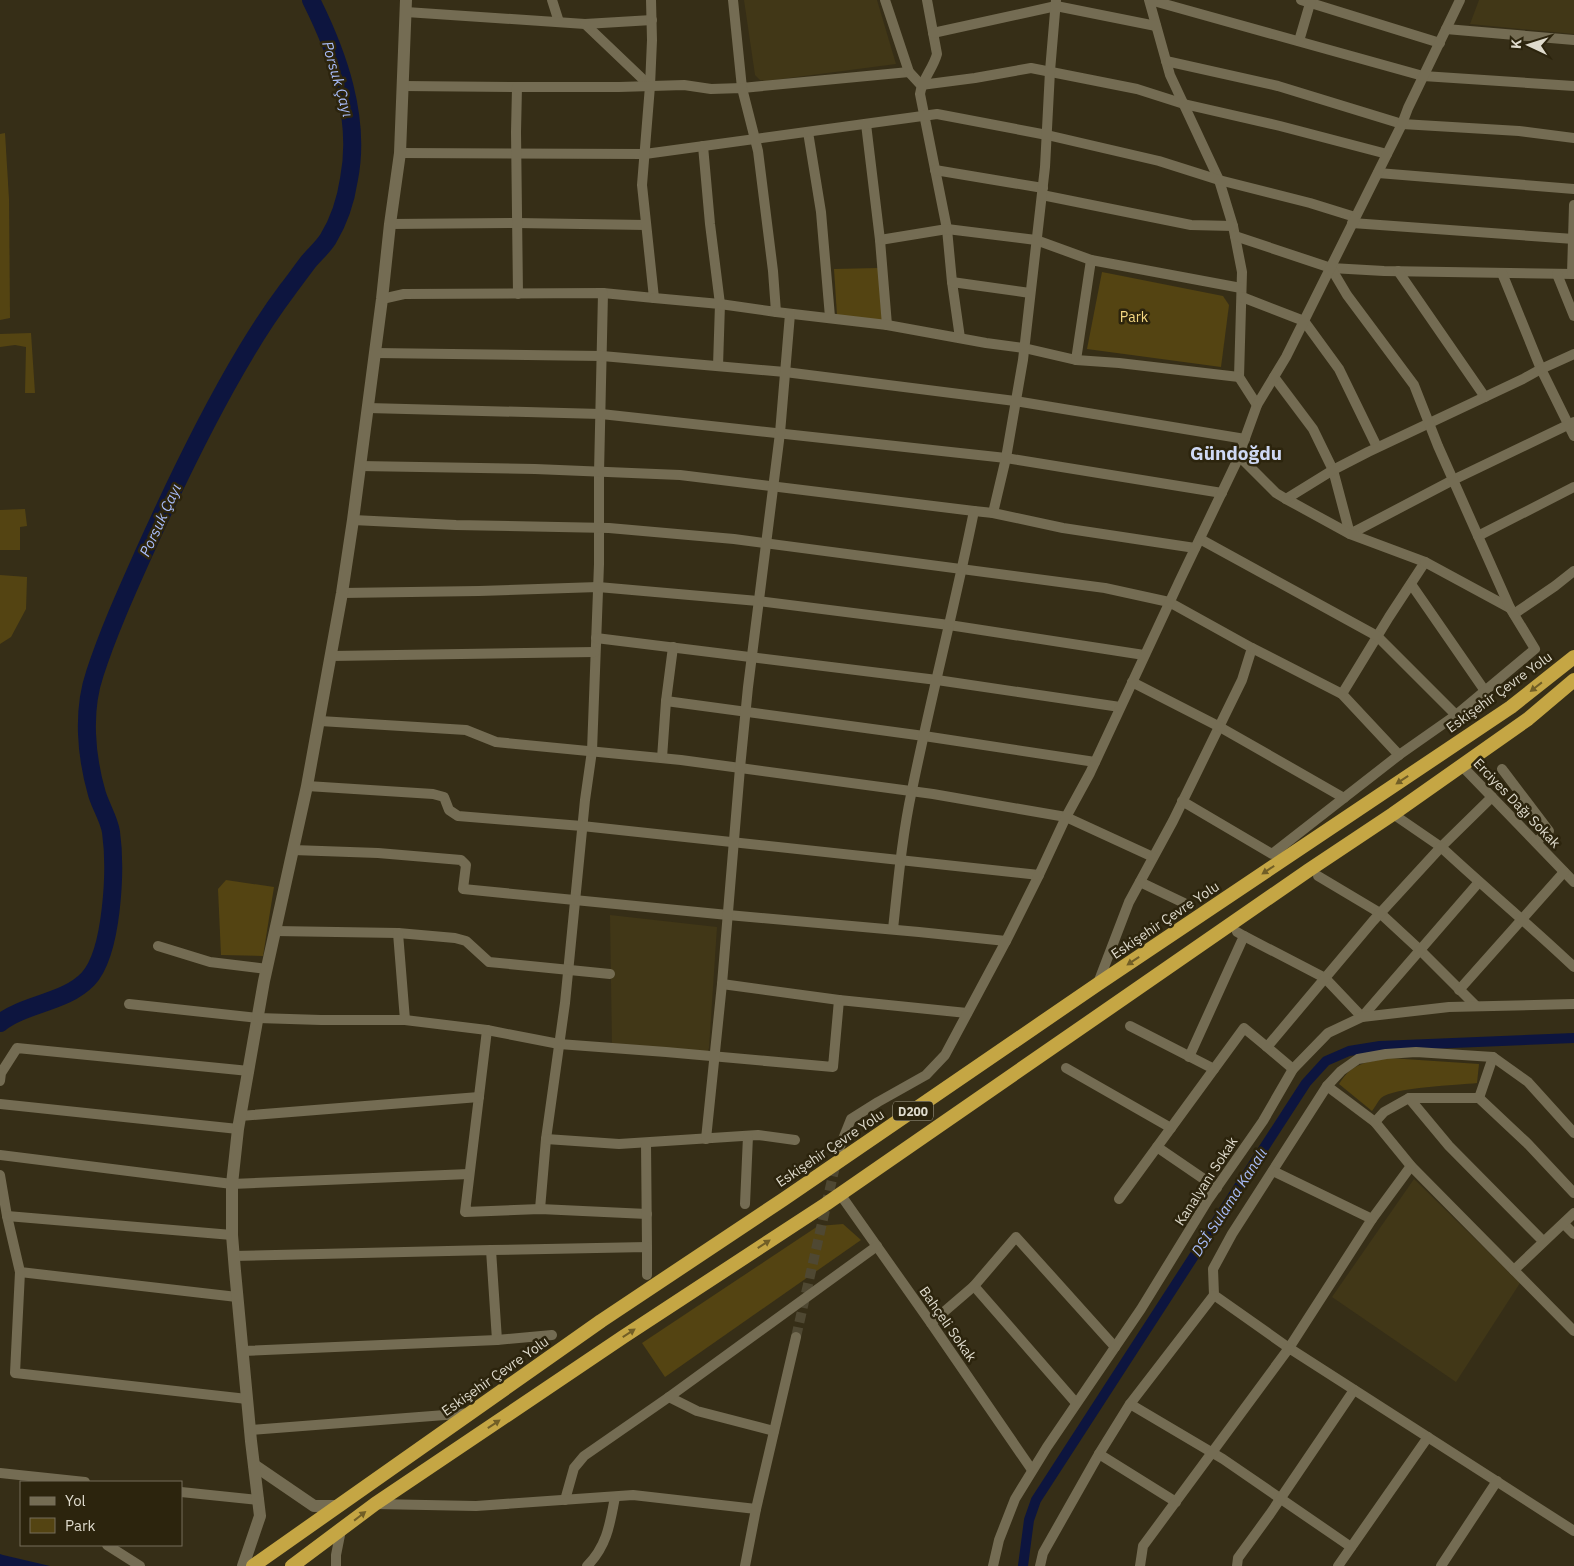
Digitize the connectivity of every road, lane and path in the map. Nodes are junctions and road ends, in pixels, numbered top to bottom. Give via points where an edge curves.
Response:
1 (552, 0) edge
2 (651, 0) edge
3 (733, 0) edge
4 (885, 0) edge
5 (927, 0) edge
6 (1150, 0) edge
7 (1460, 0) edge
8 (1307, 1) edge
9 (1056, 3) edge
10 (406, 6) edge
11 (652, 20) junction
12 (559, 22) junction
13 (585, 24) junction
14 (1156, 26) junction
15 (1446, 30) junction
16 (933, 33) junction
17 (1574, 40) edge
18 (1299, 41) junction
19 (1440, 43) junction
20 (1166, 61) junction
21 (1050, 71) junction
22 (908, 72) junction
23 (1423, 76) junction
24 (922, 85) junction
25 (403, 86) junction
26 (650, 86) junction
27 (1574, 86) edge
28 (517, 87) junction
29 (742, 88) junction
30 (1184, 104) junction
31 (924, 115) junction
32 (866, 124) junction
33 (1402, 124) junction
34 (808, 132) junction
35 (1047, 135) junction
36 (1574, 138) edge
37 (755, 139) junction
38 (703, 146) junction
39 (400, 152) junction
40 (516, 154) junction
41 (645, 154) junction
42 (1387, 154) junction
43 (935, 170) junction
44 (1378, 173) junction
45 (1218, 180) junction
46 (1574, 189) edge
47 (1042, 192) junction
48 (1574, 205) edge
49 (1354, 220) junction
50 (517, 223) junction
51 (390, 224) junction
52 (646, 225) junction
53 (947, 229) junction
54 (1234, 231) junction
55 (1573, 239) edge
56 (880, 240) junction
57 (1036, 240) junction
58 (1091, 260) junction
59 (1331, 268) junction
60 (1398, 271) junction
61 (1502, 274) junction
62 (1557, 274) junction
63 (1573, 274) edge
64 (952, 282) junction
65 (1242, 292) junction
66 (1030, 293) junction
67 (518, 294) junction
68 (603, 294) junction
69 (654, 298) junction
70 (382, 299) junction
71 (720, 304) junction
72 (776, 312) junction
73 (790, 314) junction
74 (1574, 316) edge
75 (830, 317) junction
76 (1304, 321) junction
77 (887, 325) junction
78 (960, 338) junction
79 (1024, 348) junction
80 (375, 353) junction
81 (1574, 354) edge
82 (602, 356) junction
83 (1076, 360) junction
84 (718, 366) junction
85 (1541, 369) junction
86 (785, 372) junction
87 (1239, 377) junction
88 (1274, 377) junction
89 (1485, 397) junction
90 (1014, 401) junction
91 (1257, 405) junction
92 (368, 408) junction
93 (601, 414) junction
94 (1429, 423) junction
95 (1571, 423) edge
96 (780, 433) junction
97 (1574, 436) edge
98 (1245, 439) junction
99 (1377, 447) junction
100 (1239, 456) junction
101 (1006, 458) junction
102 (360, 466) junction
103 (1332, 470) junction
104 (599, 472) junction
105 (1453, 480) junction
106 (773, 486) junction
107 (1574, 488) edge
108 (1222, 493) junction
109 (1286, 500) junction
110 (974, 511) junction
111 (993, 513) junction
112 (353, 520) junction
113 (599, 528) junction
114 (1350, 534) junction
115 (1478, 536) junction
116 (765, 544) junction
117 (1197, 544) junction
118 (1425, 562) junction
119 (962, 570) junction
120 (1574, 571) edge
121 (1411, 584) junction
122 (598, 587) junction
123 (342, 593) junction
124 (758, 600) junction
125 (1169, 602) junction
126 (1512, 611) junction
127 (949, 625) junction
128 (1377, 636) junction
129 (596, 638) junction
130 (673, 647) junction
131 (1252, 648) junction
132 (596, 652) junction
133 (1144, 655) junction
134 (331, 656) junction
135 (752, 656) junction
136 (1574, 657) edge
137 (937, 680) junction
138 (1574, 680) edge
139 (1132, 682) junction
140 (1485, 691) junction
141 (1342, 694) junction
142 (666, 701) junction
143 (1120, 708) junction
144 (745, 713) junction
145 (1456, 715) junction
146 (320, 720) junction
147 (1218, 726) junction
148 (924, 736) junction
149 (592, 751) junction
150 (1399, 755) junction
151 (662, 758) junction
152 (1095, 762) junction
153 (1461, 766) junction
154 (740, 768) junction
155 (1502, 769) dead end
156 (307, 786) junction
157 (912, 791) junction
158 (1492, 797) junction
159 (1344, 798) junction
160 (1182, 801) junction
161 (1393, 814) junction
162 (1066, 817) junction
163 (582, 826) junction
164 (1536, 842) junction
165 (734, 843) junction
166 (1442, 847) junction
167 (293, 850) junction
168 (1153, 857) junction
169 (901, 860) junction
170 (1564, 872) junction
171 (1039, 875) junction
172 (1318, 876) dead end
173 (1140, 882) junction
174 (1479, 882) junction
175 (1574, 882) edge
176 (576, 900) junction
177 (1184, 903) dead end
178 (1380, 913) junction
179 (728, 915) junction
180 (1522, 918) junction
181 (894, 930) junction
182 (275, 931) junction
183 (398, 933) junction
184 (1006, 941) junction
185 (158, 946) dead end
186 (1420, 950) junction
187 (1574, 967) edge
188 (267, 969) junction
189 (569, 970) junction
190 (610, 974) dead end
191 (1325, 978) junction
192 (722, 984) junction
193 (1098, 984) junction
194 (1459, 990) junction
195 (839, 1000) junction
196 (129, 1004) dead end
197 (1574, 1004) edge
198 (1476, 1006) junction
199 (967, 1013) junction
200 (1362, 1017) junction
201 (258, 1018) junction
202 (405, 1020) junction
203 (1130, 1026) dead end
204 (487, 1030) junction
205 (559, 1044) junction
206 (1267, 1047) junction
207 (714, 1056) junction
208 (1189, 1057) junction
209 (1493, 1057) junction
210 (1066, 1068) dead end
211 (1214, 1069) junction
212 (1293, 1069) junction
213 (249, 1071) junction
214 (0, 1081) edge
215 (1327, 1086) junction
216 (478, 1097) junction
217 (1409, 1098) junction
218 (1479, 1098) junction
219 (0, 1104) edge
220 (1375, 1122) junction
221 (239, 1123) junction
222 (1171, 1128) junction
223 (1574, 1133) edge
224 (748, 1136) junction
225 (706, 1138) junction
226 (546, 1139) junction
227 (794, 1140) dead end
228 (646, 1142) junction
229 (1157, 1148) junction
230 (838, 1149) tunnel mouth
231 (0, 1155) edge
232 (1412, 1166) junction
233 (1272, 1170) junction
234 (0, 1174) edge
235 (469, 1174) junction
236 (232, 1184) junction
237 (1217, 1188) junction
238 (1574, 1193) edge
239 (840, 1194) junction
240 (1119, 1199) dead end
241 (745, 1204) dead end
242 (540, 1209) junction
243 (1574, 1213) edge
244 (647, 1214) junction
245 (7, 1216) junction
246 (1372, 1219) junction
247 (1564, 1224) junction
248 (1574, 1234) edge
249 (232, 1235) junction
250 (1543, 1241) junction
251 (877, 1246) junction
252 (647, 1247) junction
253 (491, 1250) junction
254 (234, 1256) junction
255 (1514, 1270) junction
256 (20, 1272) junction
257 (647, 1274) dead end
258 (974, 1286) junction
259 (1214, 1295) junction
260 (237, 1297) junction
261 (931, 1323) junction
262 (1574, 1331) edge
263 (552, 1335) dead end
264 (796, 1337) tunnel mouth
265 (497, 1340) junction
266 (1115, 1346) junction
267 (1289, 1348) junction
268 (243, 1351) junction
269 (1354, 1390) junction
270 (669, 1398) junction
271 (247, 1399) junction
272 (1076, 1404) junction
273 (1130, 1404) junction
274 (471, 1413) junction
275 (250, 1430) junction
276 (774, 1431) junction
277 (1428, 1437) junction
278 (1213, 1453) junction
279 (1099, 1454) junction
280 (254, 1465) junction
281 (1032, 1470) junction
282 (0, 1473) edge
283 (76, 1481) edge
284 (1497, 1482) junction
285 (182, 1492) edge
286 (615, 1497) junction
287 (1281, 1499) junction
288 (259, 1500) junction
289 (565, 1500) junction
290 (1176, 1502) junction
291 (375, 1504) junction
292 (339, 1506) junction
293 (756, 1509) junction
294 (341, 1530) junction
295 (1574, 1531) edge
296 (108, 1546) edge
297 (1351, 1547) junction
298 (140, 1566) edge
299 (243, 1566) edge
300 (253, 1566) edge
301 (292, 1566) edge
302 (336, 1566) edge
303 (587, 1566) edge
304 (745, 1566) edge
305 (993, 1566) edge
306 (1040, 1566) edge
307 (1140, 1566) edge
308 (1237, 1566) edge
309 (1338, 1566) edge
310 (1440, 1566) edge

1 - 12 street
2 - 11 street
3 - 29 street
4 - 22 street
5 - 16 street
6 - 14 street
6 - 18 street
7 - 15 street
8 - 18 street
8 - 19 street
9 - 14 street
9 - 16 street
9 - 21 street
10 - 12 street
10 - 25 street
11 - 13 street
11 - 26 street
12 - 13 street
13 - 26 street
14 - 20 street
15 - 17 street
15 - 19 street
16 - 24 street via 937,54
18 - 23 street
19 - 23 street
20 - 30 street
20 - 33 street via 1278,86
21 - 24 street via 1030,68
21 - 30 street via 1137,89
21 - 35 street
22 - 24 street
22 - 29 street
23 - 27 street
23 - 33 street
24 - 31 street via 920,94
25 - 28 street
25 - 39 street
26 - 28 street
26 - 29 street
26 - 41 street
28 - 40 street
29 - 37 street
30 - 42 street
30 - 45 street
31 - 32 street
31 - 35 street via 937,114
31 - 43 street
32 - 34 street
32 - 56 street
33 - 36 street via 1519,131
33 - 42 street
34 - 37 street
34 - 75 street
35 - 45 street via 1159,161
35 - 47 street
37 - 38 street
37 - 72 street
38 - 41 street
38 - 71 street
39 - 40 street
39 - 51 street
40 - 41 street
40 - 50 street
41 - 52 street via 642,184
42 - 44 street
43 - 47 street
43 - 53 street
44 - 46 street
44 - 49 street
45 - 49 street via 1310,203
45 - 54 street
47 - 54 street via 1191,225
47 - 57 street
48 - 55 street
49 - 55 street
49 - 59 street
50 - 51 street
50 - 52 street
50 - 67 street
51 - 70 street
52 - 69 street
53 - 56 street
53 - 57 street
53 - 64 street
54 - 59 street
54 - 65 street via 1242,272
55 - 63 street
56 - 77 street
57 - 58 street
57 - 66 street
58 - 65 street
58 - 83 street
59 - 60 street
59 - 76 street
59 - 94 street via 1347,295 1414,385
60 - 61 street
60 - 89 street
61 - 62 street
61 - 85 street
62 - 63 street
62 - 74 street
64 - 66 street
64 - 78 street
65 - 76 street
65 - 87 street
66 - 79 street
67 - 68 street
67 - 70 street via 404,294
68 - 69 street
68 - 82 street
69 - 71 street
70 - 80 street
71 - 72 street
71 - 84 street
72 - 73 street
73 - 75 street
73 - 86 street
75 - 77 street
76 - 88 street
76 - 99 street via 1339,369
77 - 78 street
78 - 79 street
79 - 83 street
79 - 90 street
80 - 82 street
80 - 92 street
81 - 85 street
82 - 84 street
82 - 93 street
83 - 87 street
84 - 86 street
85 - 89 street
85 - 95 street
86 - 90 street
86 - 96 street
87 - 91 street
88 - 91 street
88 - 103 street via 1312,429
89 - 94 street
90 - 98 street
90 - 101 street
91 - 98 street
92 - 93 street
92 - 102 street
93 - 96 street
93 - 104 street
94 - 99 street
94 - 105 street
95 - 97 street
95 - 105 street
96 - 101 street
96 - 106 street
98 - 100 street
99 - 103 street
100 - 108 street
100 - 109 street
101 - 108 street
101 - 111 street
102 - 104 street
102 - 112 street
103 - 109 street
103 - 114 street
104 - 106 street via 680,475
104 - 113 street
105 - 114 street
105 - 115 street
106 - 110 street
106 - 116 street
107 - 115 street
108 - 117 street
109 - 114 street
110 - 111 street
110 - 119 street
111 - 117 street via 1064,528
112 - 113 street
112 - 123 street
113 - 116 street
113 - 122 street
114 - 118 street
115 - 126 street
116 - 119 street
116 - 124 street
117 - 125 street
117 - 128 street
118 - 121 street
118 - 126 street
119 - 125 street via 1105,588
119 - 127 street
120 - 126 street
121 - 128 street
121 - 140 street
122 - 123 street
122 - 124 street
122 - 129 street
123 - 134 street
124 - 127 street
124 - 135 street
125 - 131 street
125 - 133 street
126 - 140 street via 1535,650
127 - 133 street
127 - 137 street
128 - 141 street
128 - 145 street
129 - 130 street
129 - 132 street
130 - 135 street
130 - 142 street
131 - 141 street
131 - 147 street via 1242,680
132 - 134 street
132 - 149 street
133 - 139 street
134 - 146 street
135 - 137 street
135 - 144 street
136 -> 193 highway, Eskişehir Çevre Yolu / D200 via 1511,707
137 - 143 street
137 - 148 street
138 - 153 highway, D200 via 1528,719
139 - 143 street
139 - 147 street
140 - 145 street
141 - 150 street
142 - 144 street
142 - 151 street
143 - 152 street
144 - 148 street
144 - 154 street
145 - 150 street
146 - 149 street via 466,730 496,742
146 - 156 street
147 - 159 street
147 - 160 street
148 - 152 street
148 - 157 street
149 - 151 street
149 - 163 street
150 - 159 street
151 - 154 street
152 - 162 street
153 - 158 street, Erciyes Dağı Sokak
153 - 161 highway, D200
154 - 157 street
154 - 165 street
155 - 164 street via 1550,831
156 - 163 street via 433,794 444,797 449,810 458,816
156 - 167 street
157 - 162 street
157 - 169 street
158 - 164 street, Erciyes Dağı Sokak
158 - 166 street
159 - 160 street via 1272,854
160 - 168 street
161 - 166 street
161 - 239 highway, D200
162 - 168 street
162 - 171 street
163 - 165 street
163 - 176 street
164 - 170 street, Erciyes Dağı Sokak
165 - 169 street
165 - 179 street
166 - 174 street
166 - 178 street
167 - 176 street via 461,860 466,865 463,889
167 - 182 street
168 - 173 street
169 - 171 street
169 - 181 street
170 - 175 street, Erciyes Dağı Sokak
170 - 180 street
171 - 184 street
172 - 178 street
173 - 177 street
173 - 193 street via 1129,902
174 - 180 street
174 - 186 street
176 - 179 street
176 - 189 street
178 - 186 street
178 - 191 street
179 - 181 street
179 - 192 street
180 - 187 street
180 - 194 street
181 - 184 street
182 - 183 street
182 - 188 street
183 - 189 street via 466,941 489,962
183 - 202 street
184 - 199 street
185 - 188 street via 210,962
186 - 194 street
186 - 200 street
188 - 201 street
189 - 190 street
189 - 205 street
191 - 200 street
191 - 206 street
191 - 208 street via 1240,934
192 - 195 street
192 - 207 street
193 - 274 highway, Eskişehir Çevre Yolu / D200 via 601,1321
194 - 198 street
195 - 199 street
195 - 207 street via 833,1067
196 - 201 street
197 - 198 street, Kanalyanı Sokak
198 - 200 street, Kanalyanı Sokak
199 - 230 street via 944,1055 926,1075 851,1119
200 - 212 street, Kanalyanı Sokak via 1328,1033
201 - 202 street
201 - 213 street
202 - 204 street
203 - 208 street
204 - 205 street
204 - 216 street
205 - 207 street
205 - 226 street
206 - 211 street via 1244,1028
206 - 212 street
207 - 225 street
208 - 211 street
209 - 215 street via 1416,1052 1386,1054 1358,1059
209 - 218 street
209 - 223 street via 1528,1082
210 - 222 street
211 - 222 street
212 - 237 street, Kanalyanı Sokak via 1263,1121
213 - 214 street via 17,1048 1,1072
213 - 221 street
215 - 220 street
215 - 233 street
216 - 221 street
216 - 235 street
217 - 218 street
217 - 220 street via 1384,1112
217 - 250 street via 1448,1146
218 - 238 street
219 - 221 street
220 - 232 street
221 - 236 street
222 - 229 street
224 - 225 street
224 - 227 street
224 - 241 street
225 - 228 street
226 - 228 street via 619,1144
226 - 242 street
228 - 244 street
229 - 237 street
229 - 240 street
231 - 236 street
232 - 246 street
232 - 255 street
233 - 246 street
233 - 259 street via 1214,1269
234 - 245 street
235 - 236 street
235 - 242 street via 465,1212
236 - 249 street
237 - 266 street, Kanalyanı Sokak
239 - 251 street, Bahçeli Sokak
291 -> 239 highway, D200
242 - 244 street
243 - 247 street
244 - 252 street
245 - 249 street
245 - 256 street
246 - 267 street
247 - 248 street
247 - 250 street
249 - 254 street
250 - 255 street
251 - 261 street, Bahçeli Sokak
251 - 270 street
252 - 253 street
252 - 257 street
253 - 254 street
253 - 265 street
254 - 260 street
255 - 262 street
256 - 260 street
256 - 271 street via 15,1373
258 - 261 street
258 - 266 street via 1016,1237
258 - 272 street
259 - 267 street
259 - 273 street
260 - 268 street
261 - 281 street, Bahçeli Sokak
263 - 265 street
264 - 276 street
265 - 268 street
266 - 272 street, Kanalyanı Sokak
267 - 269 street
267 - 278 street
268 - 271 street
269 - 277 street
269 - 287 street
270 - 276 street via 697,1411
270 - 289 street via 584,1456 574,1468
271 - 275 street
272 - 281 street, Kanalyanı Sokak
273 - 278 street
273 - 279 street
274 - 275 street
274 - 292 highway, Eskişehir Çevre Yolu / D200
275 - 280 street
276 - 293 street
277 - 284 street
277 - 297 street
278 - 287 street
278 - 290 street
279 - 290 street
279 - 306 street via 1043,1553
280 - 288 street
280 - 292 street via 314,1506
281 - 305 street, Kanalyanı Sokak via 1015,1499
282 - 283 street
284 - 295 street
284 - 310 street
285 - 288 street
286 - 289 street
286 - 293 street via 633,1496
286 - 303 street via 609,1531 597,1556
287 - 297 street
287 - 308 street via 1238,1558
288 - 299 street via 260,1516
289 - 291 street via 476,1506
290 - 307 street via 1143,1546
294 -> 291 highway, D200
292 - 300 highway, Eskişehir Çevre Yolu / D200
293 - 304 street
294 - 301 highway, D200
294 - 302 street
296 - 298 street
297 - 309 street

